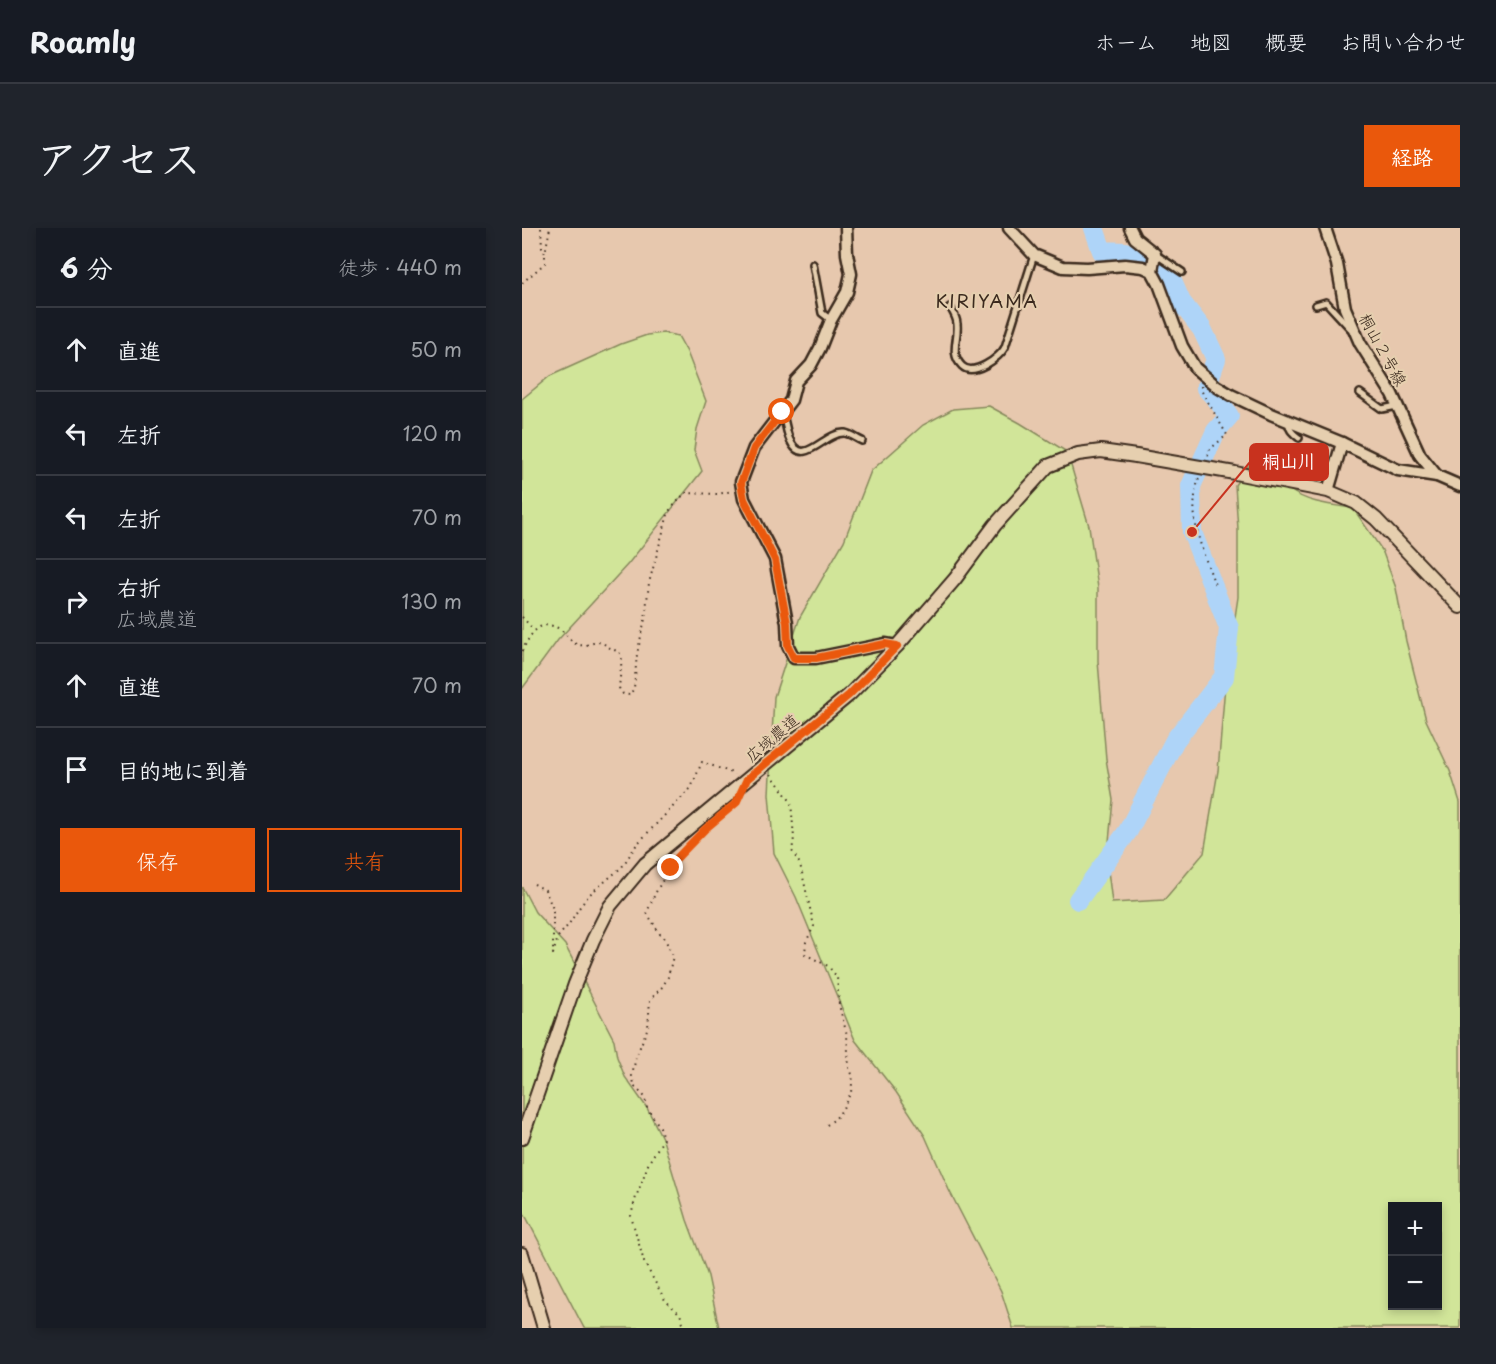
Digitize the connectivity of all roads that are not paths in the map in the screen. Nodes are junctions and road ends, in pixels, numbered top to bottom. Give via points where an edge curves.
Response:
1 (846, 228) edge
2 (1009, 228) edge
3 (1130, 228) edge
4 (1324, 228) edge
5 (1155, 254) junction
6 (1034, 255) junction
7 (813, 264) dead end
8 (1152, 271) junction
9 (1182, 272) dead end
10 (1316, 305) dead end
11 (950, 306) dead end
12 (831, 320) junction
13 (1353, 328) junction
14 (1360, 393) dead end
15 (1398, 406) junction
16 (782, 412) junction
17 (1289, 422) junction
18 (1299, 438) dead end
19 (862, 441) dead end
20 (1342, 443) junction
21 (1437, 476) junction
22 (1460, 486) edge
23 (1328, 491) junction
24 (1460, 607) edge
25 (897, 646) junction
26 (522, 1138) edge
27 (522, 1254) edge
28 (544, 1328) edge

1 - 12 street via 850,284
2 - 6 street
3 - 5 street via 1135,238
4 - 13 street, 桐山２号線
5 - 8 street
5 - 9 lane
6 - 8 street via 1063,267 1125,265
6 - 11 lane via 1005,347 994,362 963,367 955,354 958,325
7 - 12 lane via 822,313
8 - 17 street via 1182,346 1201,374 1231,395
10 - 13 lane via 1326,302
12 - 16 street via 820,348 796,381 791,400
13 - 15 street, 桐山２号線
14 - 15 lane via 1382,409
15 - 21 street, 桐山２号線 via 1420,455
16 - 19 lane via 790,440 798,450 811,451 832,435 846,433
16 - 25 street via 754,448 741,483 744,499 775,560 788,646 794,658 816,658 885,644
17 - 18 lane via 1288,427
17 - 20 street
20 - 21 street via 1398,470
20 - 23 street
21 - 22 street
23 - 24 street, 広域農道 via 1356,502 1376,519
23 - 25 street, 広域農道, bridge via 1136,456 1101,451 1078,454 1048,466
25 - 26 street, 広域農道 via 849,695 645,864 610,906 576,984
27 - 28 street

